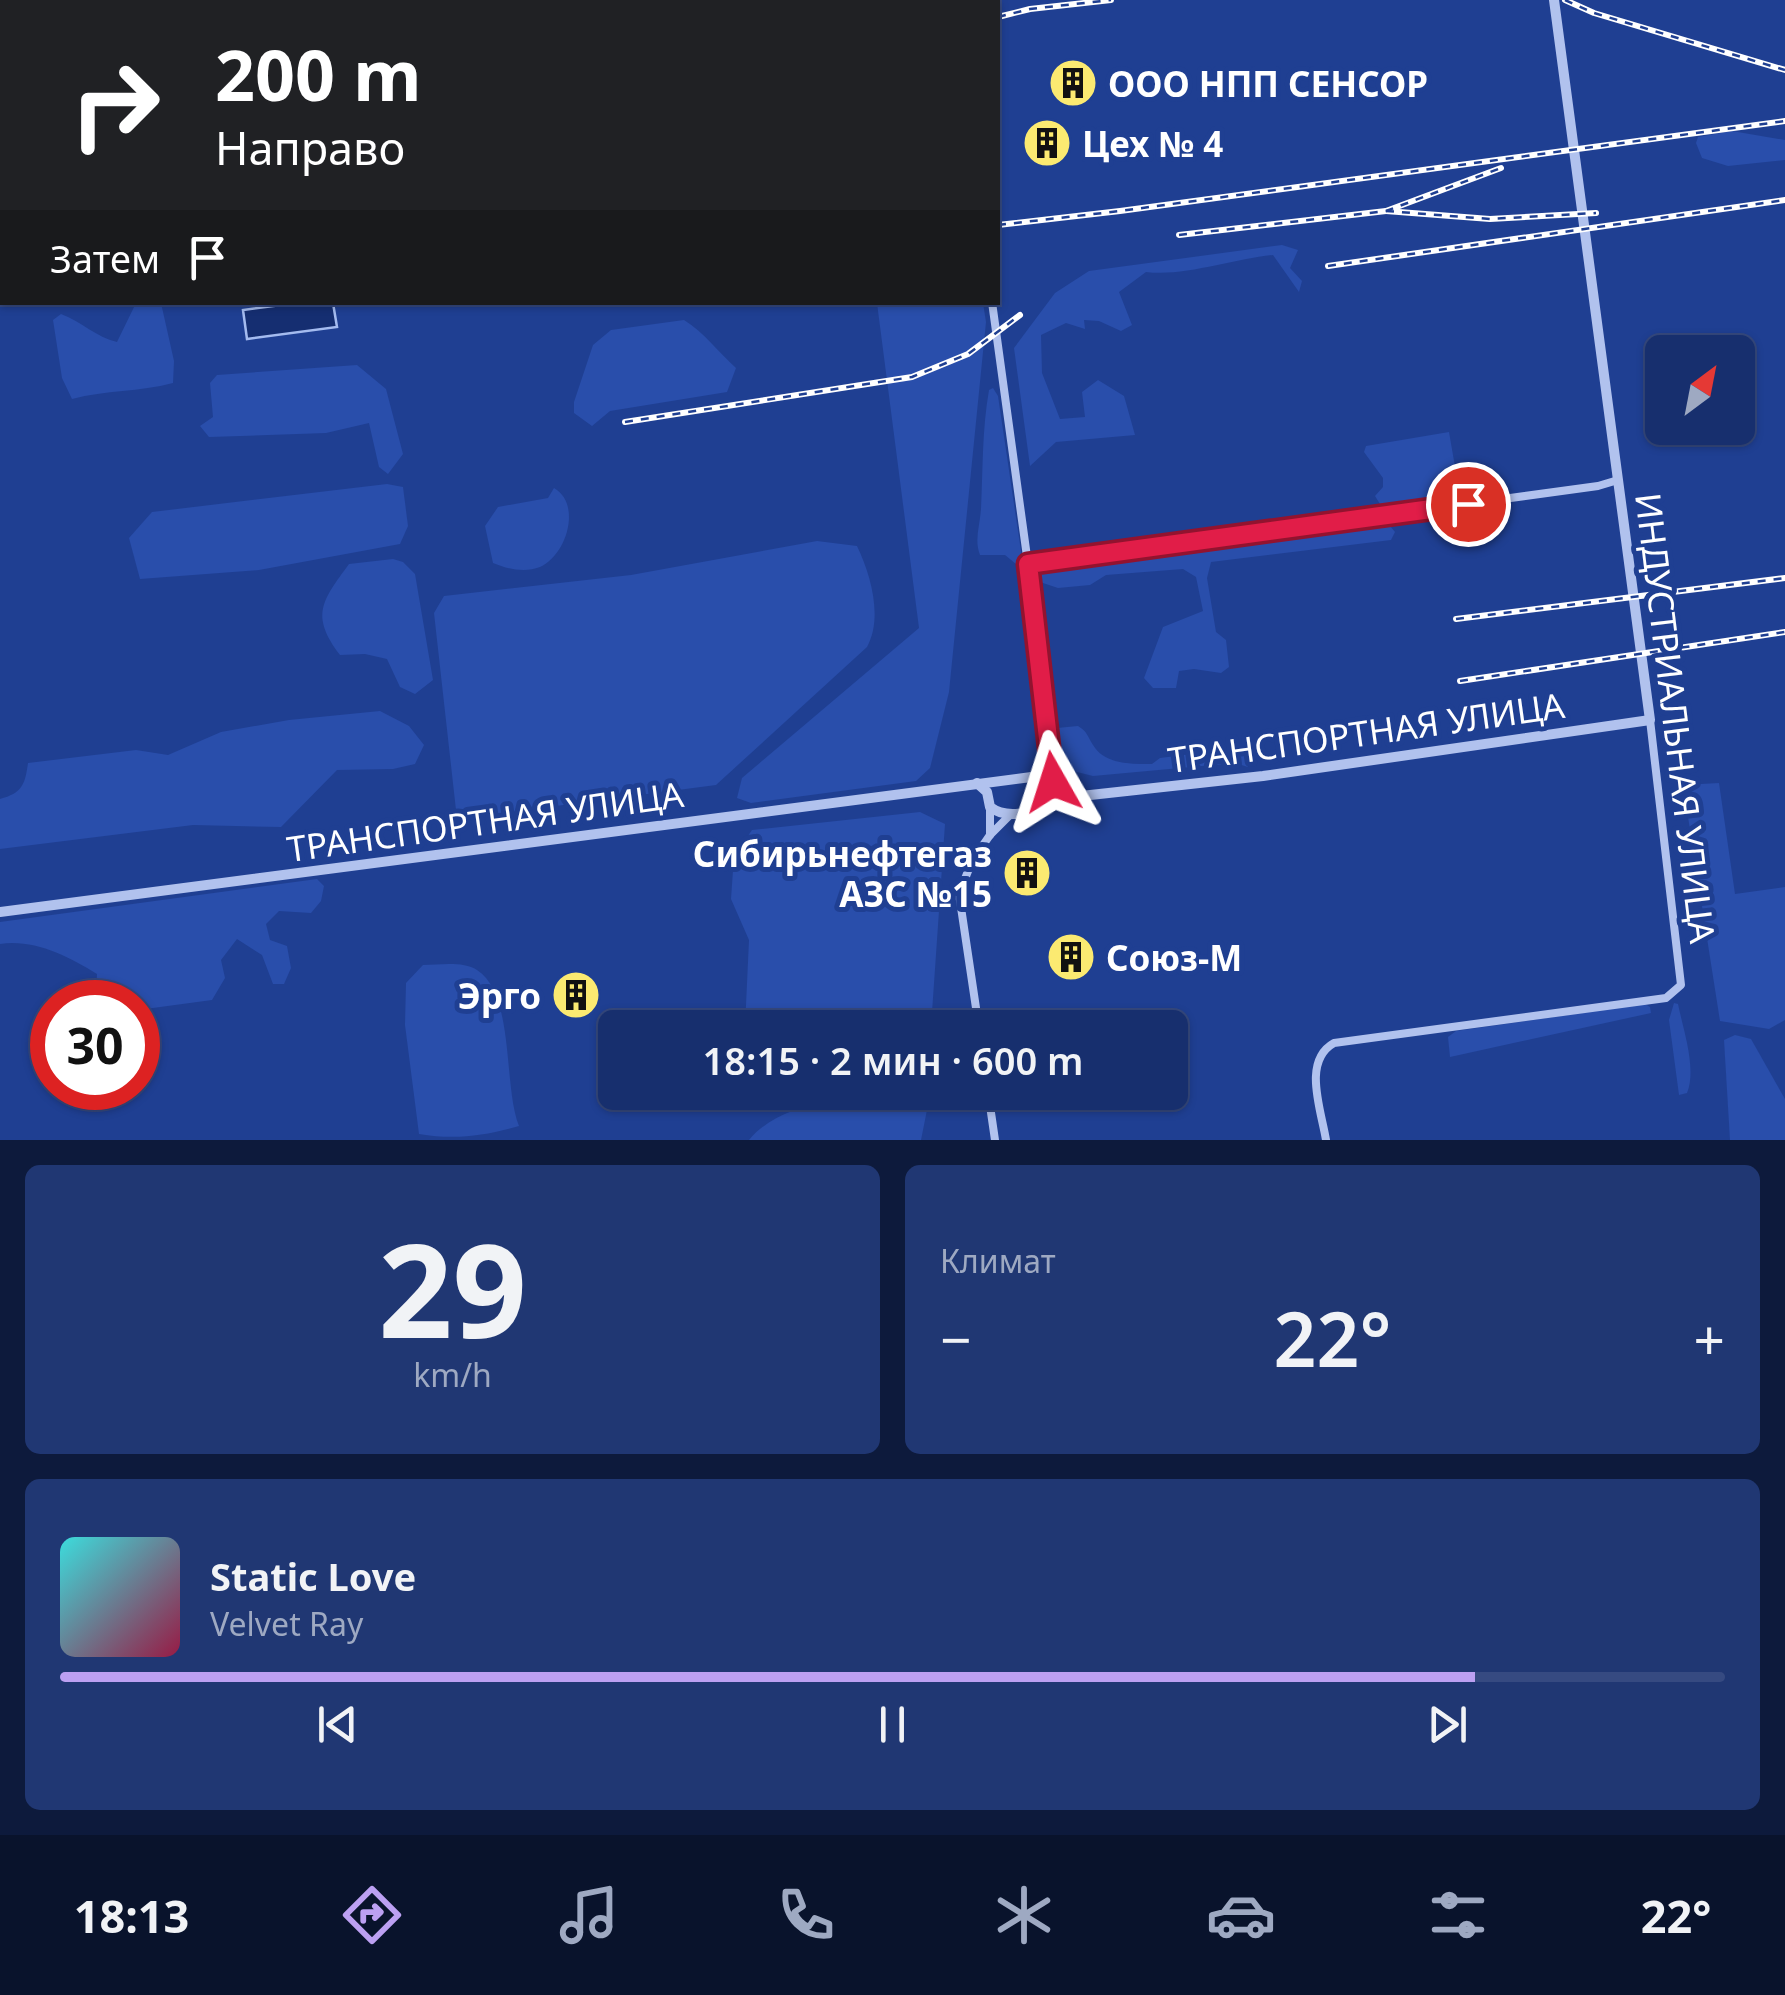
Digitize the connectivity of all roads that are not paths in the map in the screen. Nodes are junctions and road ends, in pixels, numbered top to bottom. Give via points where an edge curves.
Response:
1 (1554, 0) edge
2 (992, 305) edge
3 (1618, 480) junction
4 (1028, 564) junction
5 (1650, 720) junction
6 (1050, 748) junction
7 (1039, 776) junction
8 (996, 781) junction
9 (1053, 782) junction
10 (977, 783) junction
11 (987, 792) junction
12 (1089, 796) junction
13 (1054, 799) junction
14 (990, 807) junction
15 (1010, 815) junction
16 (990, 835) junction
17 (0, 912) edge
18 (976, 1010) edge
19 (991, 1110) edge
20 (995, 1140) edge
21 (1326, 1140) edge

1 - 3 street, ИНДУСТРИАЛЬНАЯ УЛИЦА
2 - 4 street
3 - 4 street
3 - 5 street, ИНДУСТРИАЛЬНАЯ УЛИЦА
4 - 6 street
5 - 12 street, ТРАНСПОРТНАЯ УЛИЦА
5 - 21 street, ИНДУСТРИАЛЬНАЯ УЛИЦА via 1682,985 1666,998 1334,1043 1316,1063
6 - 7 street
6 - 9 street
7 - 8 street, ТРАНСПОРТНАЯ УЛИЦА
7 - 9 street
8 - 10 street, ТРАНСПОРТНАЯ УЛИЦА
8 - 11 street
9 - 12 street
9 - 13 street
10 - 11 street
10 - 17 street, ТРАНСПОРТНАЯ УЛИЦА
11 - 14 street
12 - 13 street, ТРАНСПОРТНАЯ УЛИЦА
13 - 15 street, ТРАНСПОРТНАЯ УЛИЦА
14 - 15 street
14 - 16 street
15 - 16 street
16 - 18 street via 960,894
19 - 20 street

